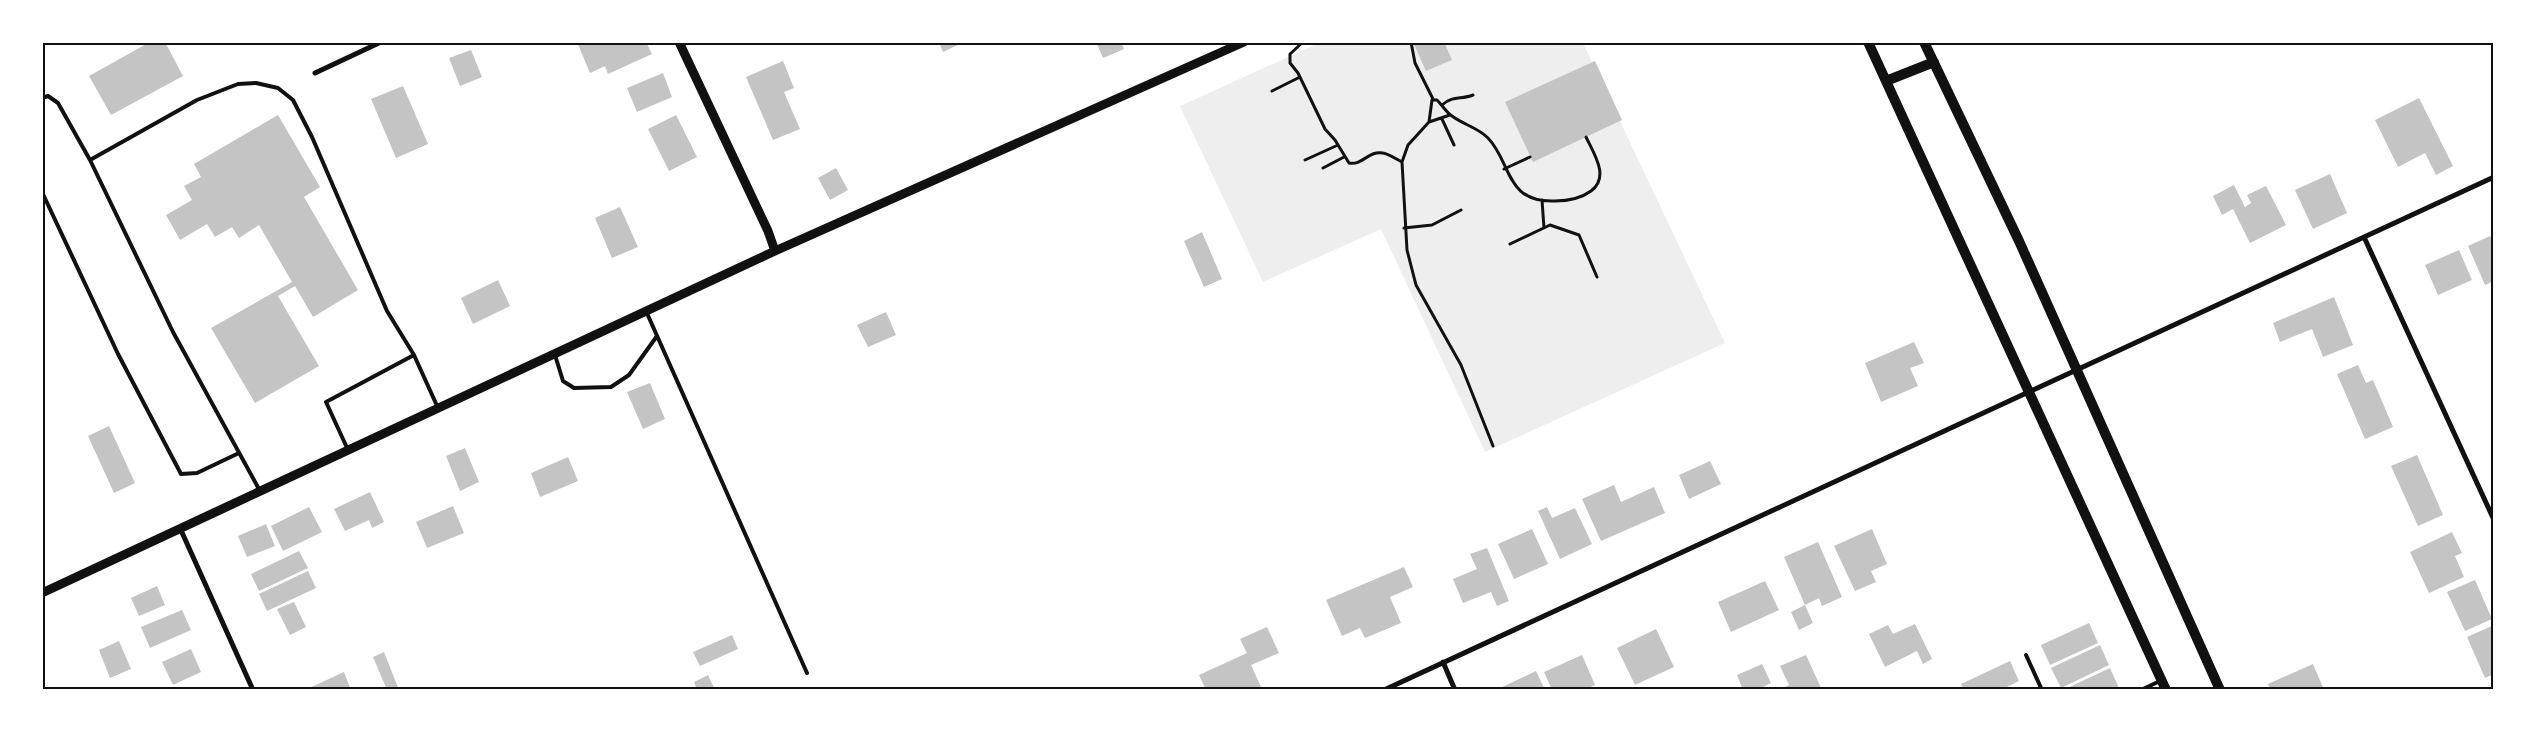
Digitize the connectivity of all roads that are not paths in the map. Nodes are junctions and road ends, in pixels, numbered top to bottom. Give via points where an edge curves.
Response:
1 (381, 42) edge
2 (679, 42) edge
3 (1244, 42) edge
4 (1868, 42) edge
5 (1924, 42) edge
6 (1934, 62) junction
7 (315, 73) dead end
8 (1886, 81) junction
9 (42, 98) edge
10 (90, 160) junction
11 (2494, 178) edge
12 (42, 192) edge
13 (2364, 237) junction
14 (775, 252) junction
15 (646, 311) junction
16 (657, 336) junction
17 (554, 354) junction
18 (414, 355) junction
19 (2078, 370) junction
20 (2028, 393) junction
21 (438, 408) junction
22 (348, 450) junction
23 (239, 453) junction
24 (260, 491) junction
25 (2494, 520) edge
26 (180, 528) junction
27 (42, 593) edge
28 (2026, 655) dead end
29 (1443, 662) junction
30 (807, 673) dead end
31 (2164, 685) edge
32 (253, 690) edge
33 (1384, 690) edge
34 (1455, 690) edge
35 (2042, 690) edge
36 (2141, 690) edge
37 (2220, 690) edge

1 - 7 street
2 - 14 street
3 - 14 street
4 - 8 main road
5 - 6 main road
6 - 8 main road
6 - 19 main road
8 - 20 main road
9 - 10 lane via 48,96 58,103
10 - 18 lane via 197,100 238,84 256,83 278,88 293,100 308,129 387,311
10 - 23 lane via 173,332
11 - 13 street
12 - 23 lane via 118,354 181,474 197,473
13 - 19 street
13 - 25 street
14 - 15 street
15 - 16 lane
15 - 17 street
16 - 17 lane via 629,376 611,387 574,388 563,380
16 - 30 lane
17 - 21 street
18 - 21 lane
18 - 22 lane via 326,402
19 - 20 street
19 - 37 main road
20 - 29 street
20 - 31 main road
21 - 22 street
22 - 24 street
23 - 24 lane
24 - 26 street
26 - 27 street
26 - 32 street
28 - 35 lane
29 - 33 street
29 - 34 street
31 - 36 lane

